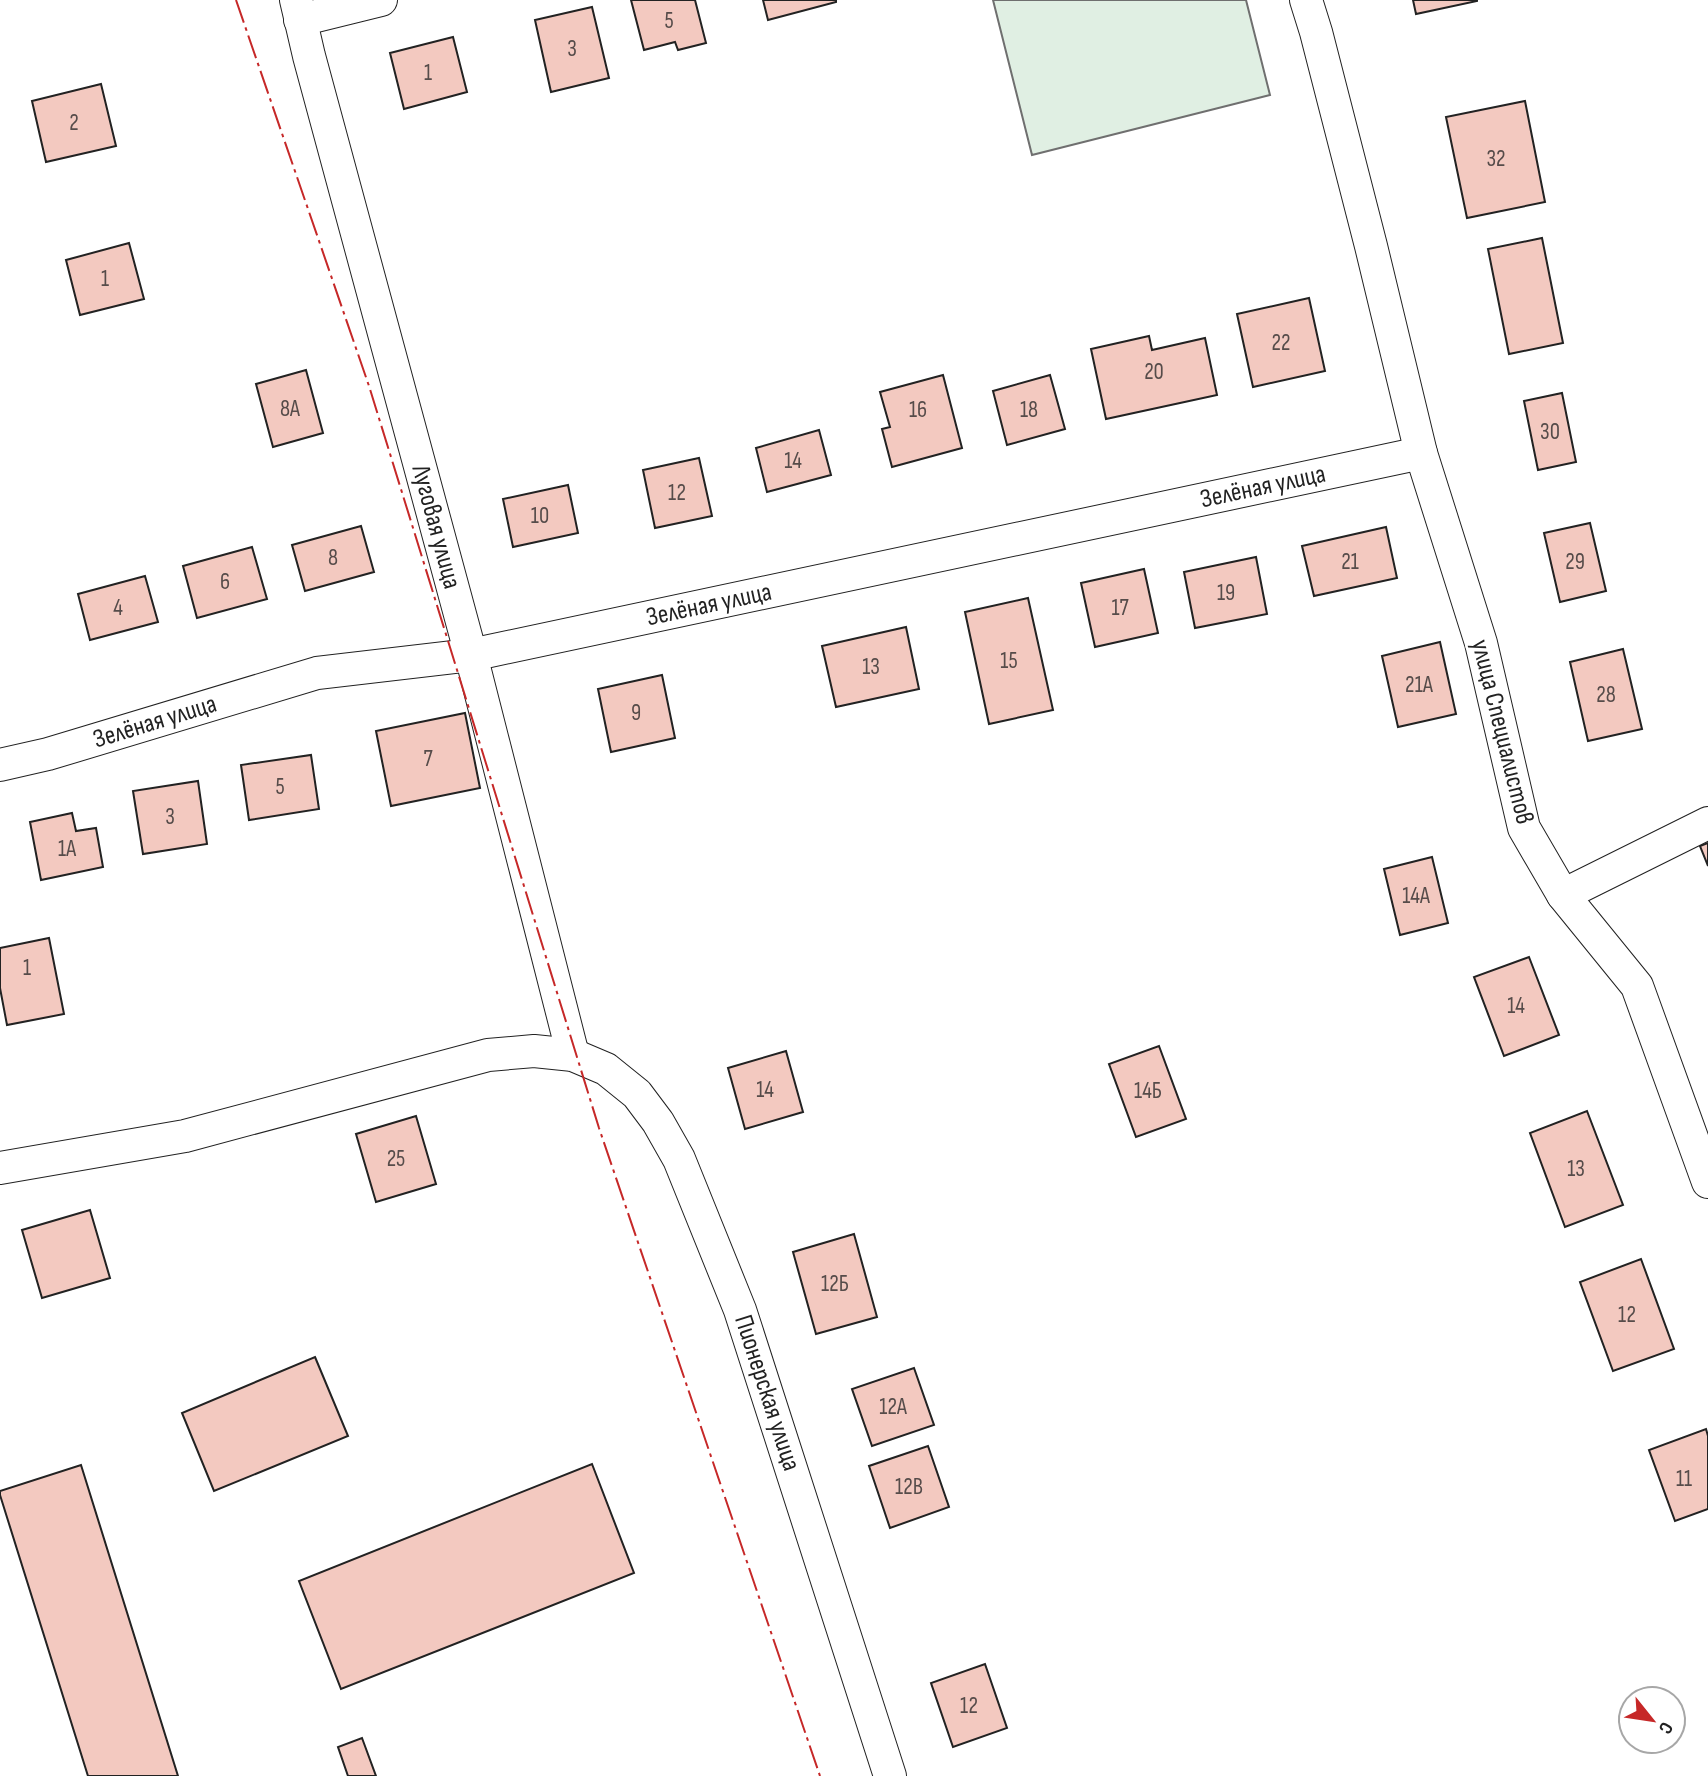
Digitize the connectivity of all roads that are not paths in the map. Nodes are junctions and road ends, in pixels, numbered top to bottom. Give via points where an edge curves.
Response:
1 (381, 0) edge
2 (1306, 0) edge
3 (298, 10) edge
4 (1421, 453) junction
5 (471, 655) junction
6 (0, 765) edge
7 (1708, 823) edge
8 (1563, 895) junction
9 (573, 1055) junction
10 (0, 1168) edge
11 (1708, 1182) edge
12 (890, 1776) edge

1 - 3 street
2 - 4 street, улица Специалистов
3 - 5 street, Луговая улица
4 - 5 street, Зелёная улица
4 - 8 street, улица Специалистов via 1481,643 1524,828
5 - 6 street, Зелёная улица via 317,673
5 - 9 street, Луговая улица
7 - 8 street
8 - 11 street, улица Специалистов via 1637,986
9 - 10 street, Пионерская улица via 534,1051 488,1055 185,1136
9 - 12 street, Пионерская улица via 606,1069 637,1094 679,1159 740,1310

